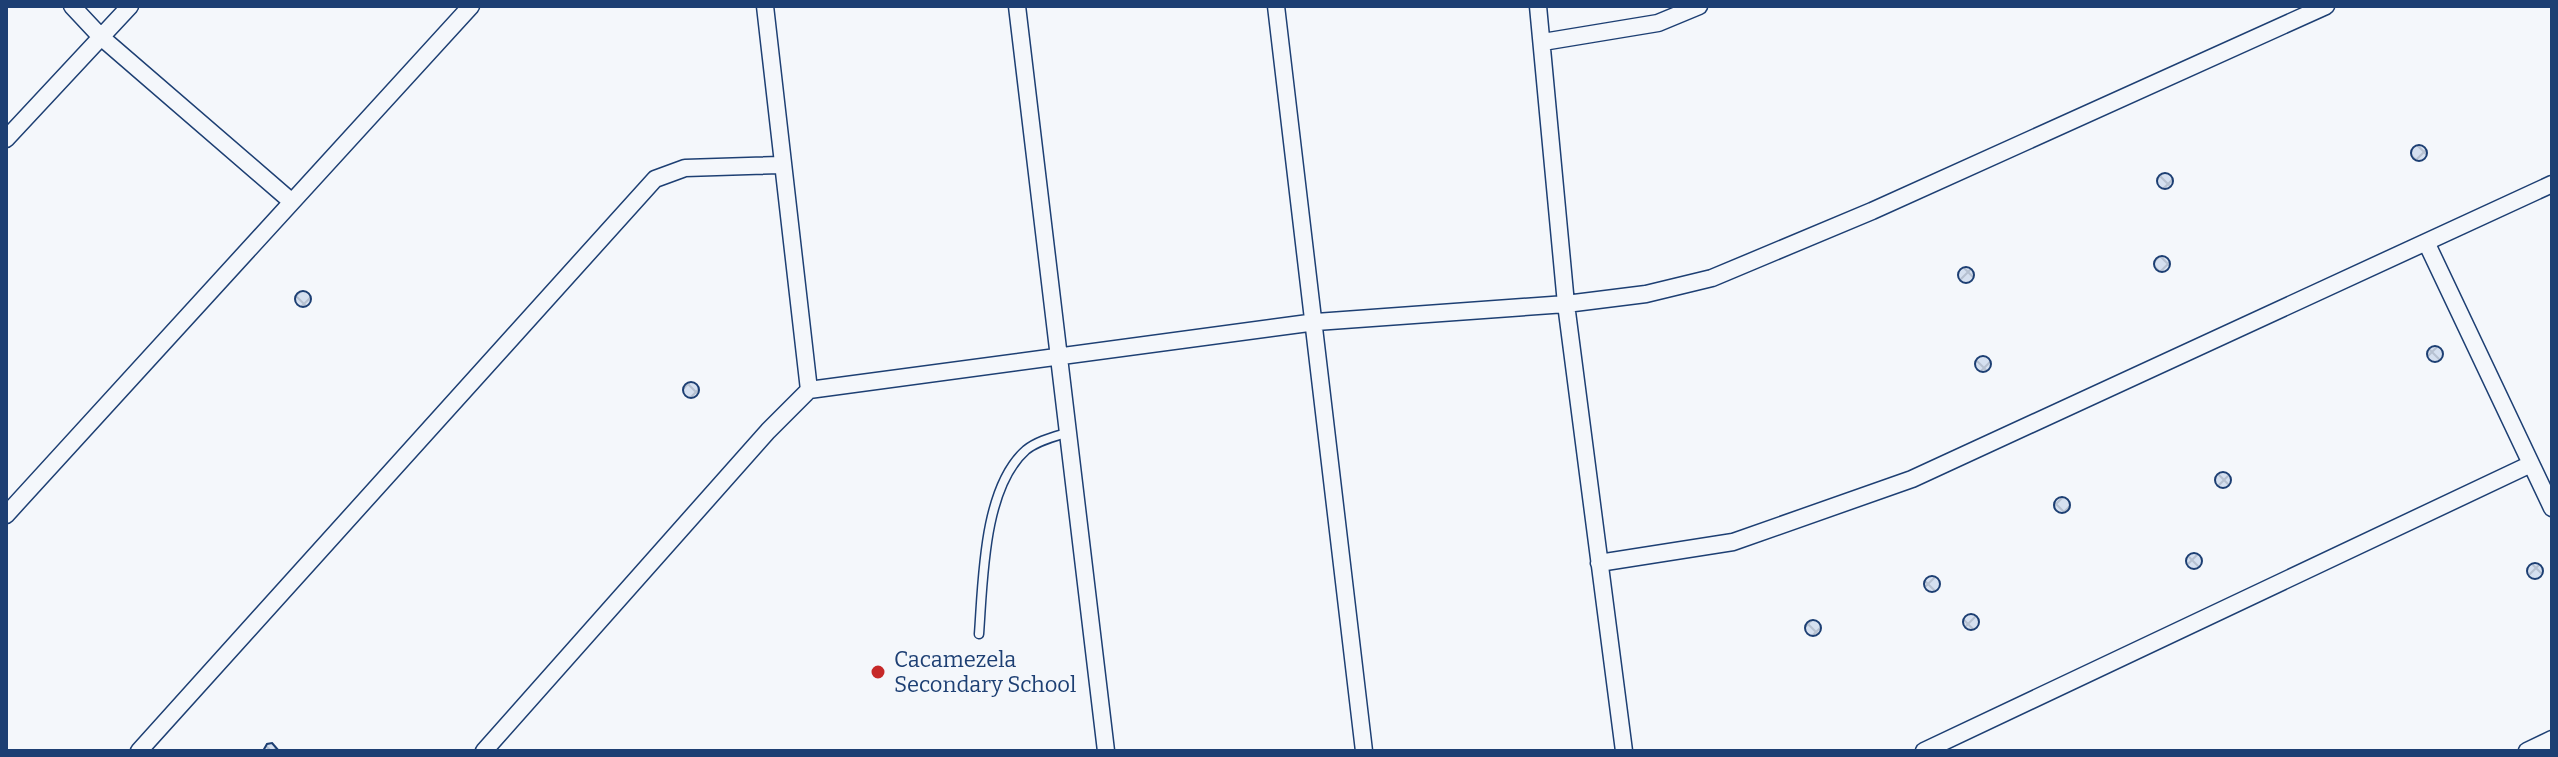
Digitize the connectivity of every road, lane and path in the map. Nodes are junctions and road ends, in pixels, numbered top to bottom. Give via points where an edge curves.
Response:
1 (72, 6) edge
2 (130, 6) edge
3 (471, 6) edge
4 (765, 6) edge
5 (1017, 6) edge
6 (1276, 6) edge
7 (1538, 6) edge
8 (1699, 6) edge
9 (2326, 6) edge
10 (101, 37) junction
11 (1543, 42) junction
12 (6, 139) edge
13 (781, 165) junction
14 (2552, 184) edge
15 (292, 202) junction
16 (2427, 244) junction
17 (1566, 304) junction
18 (1316, 322) junction
19 (1056, 359) junction
20 (809, 390) junction
21 (1066, 433) junction
22 (2531, 464) junction
23 (2552, 508) edge
24 (6, 515) edge
25 (1599, 563) junction
26 (979, 634) dead end
27 (2552, 739) edge
28 (139, 751) edge
29 (484, 751) edge
30 (1106, 751) edge
31 (1364, 751) edge
32 (1624, 751) edge
33 (1924, 751) edge
34 (2527, 751) edge

1 - 10 street
2 - 10 street
3 - 15 street
4 - 13 street
5 - 19 street
6 - 18 street
7 - 11 street
8 - 11 street via 1658,23
9 - 17 street via 1712,278 1646,294
10 - 12 street
10 - 15 street
11 - 17 street
13 - 20 street
13 - 28 street via 685,168 655,179
14 - 16 street
15 - 24 street
16 - 22 street
16 - 25 street via 1846,505 1733,542
17 - 18 street
17 - 25 street
18 - 19 street
18 - 31 street
19 - 20 street
19 - 21 street
20 - 29 street
21 - 26 lane via 1025,451 1003,488 986,542
21 - 30 street
22 - 23 street
22 - 33 street
25 - 32 street
27 - 34 street

